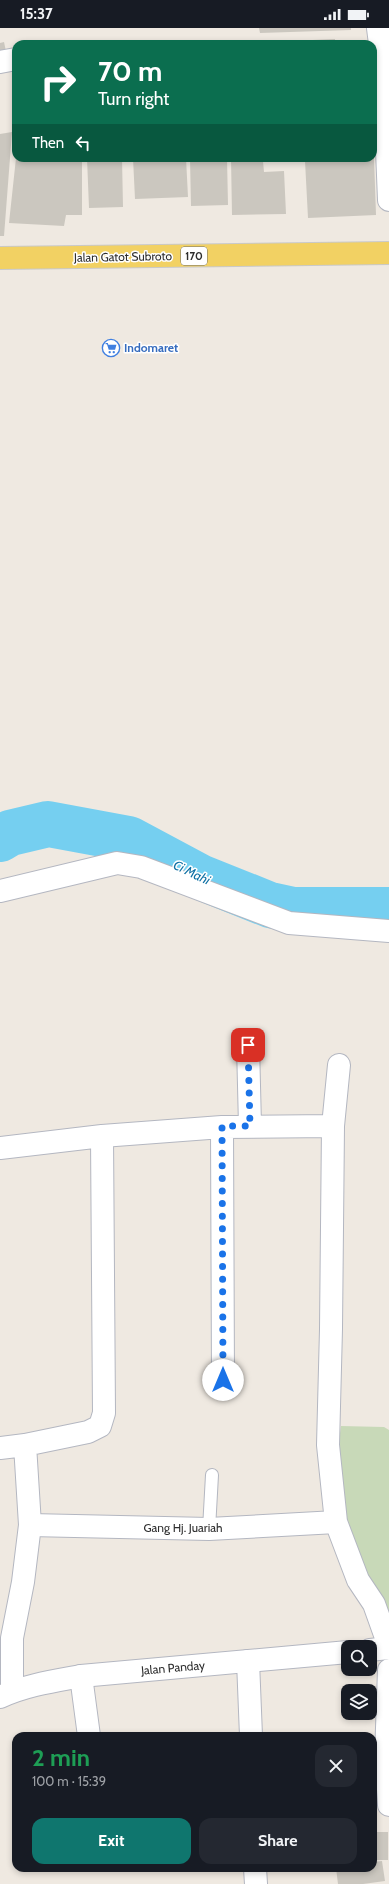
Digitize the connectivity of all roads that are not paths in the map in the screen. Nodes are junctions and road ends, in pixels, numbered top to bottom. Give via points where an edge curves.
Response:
1 (378, 28) edge
2 (12, 60) edge
3 (0, 62) edge
4 (389, 200) edge
5 (389, 253) edge
6 (0, 258) edge
7 (0, 891) edge
8 (389, 931) edge
9 (248, 1045) dead end
10 (339, 1065) dead end
11 (222, 1126) junction
12 (250, 1126) junction
13 (333, 1126) junction
14 (102, 1136) junction
15 (0, 1148) edge
16 (223, 1380) dead end
17 (26, 1445) junction
18 (0, 1448) edge
19 (212, 1475) dead end
20 (336, 1522) junction
21 (30, 1524) junction
22 (209, 1529) junction
23 (389, 1647) edge
24 (377, 1649) edge
25 (341, 1653) edge
26 (248, 1661) junction
27 (389, 1670) edge
28 (81, 1676) junction
29 (6, 1694) edge
30 (88, 1732) edge
31 (251, 1732) edge
32 (389, 1805) edge
33 (255, 1872) edge
34 (256, 1884) edge

1 - 4 street via 384,75
2 - 3 street
5 - 6 main road, Jalan Gatot Subroto / 170
7 - 8 street via 117,863 129,864 141,866 289,923
9 - 12 street
10 - 13 street
11 - 12 street
11 - 14 street
11 - 16 street
12 - 13 street
13 - 20 street via 332,1329 328,1445
14 - 15 street
14 - 17 street via 104,1413 100,1426 88,1432
17 - 18 street
17 - 21 street
19 - 22 lane
20 - 22 street, Gang Hj. Juariah
20 - 23 street via 358,1580 374,1604
21 - 22 street, Gang Hj. Juariah
21 - 29 street
23 - 24 street
25 - 26 street, Jalan Panday
26 - 28 street, Jalan Panday
26 - 31 street
27 - 32 street via 386,1757
28 - 29 street, Jalan Panday via 39,1684
28 - 30 street
33 - 34 street

